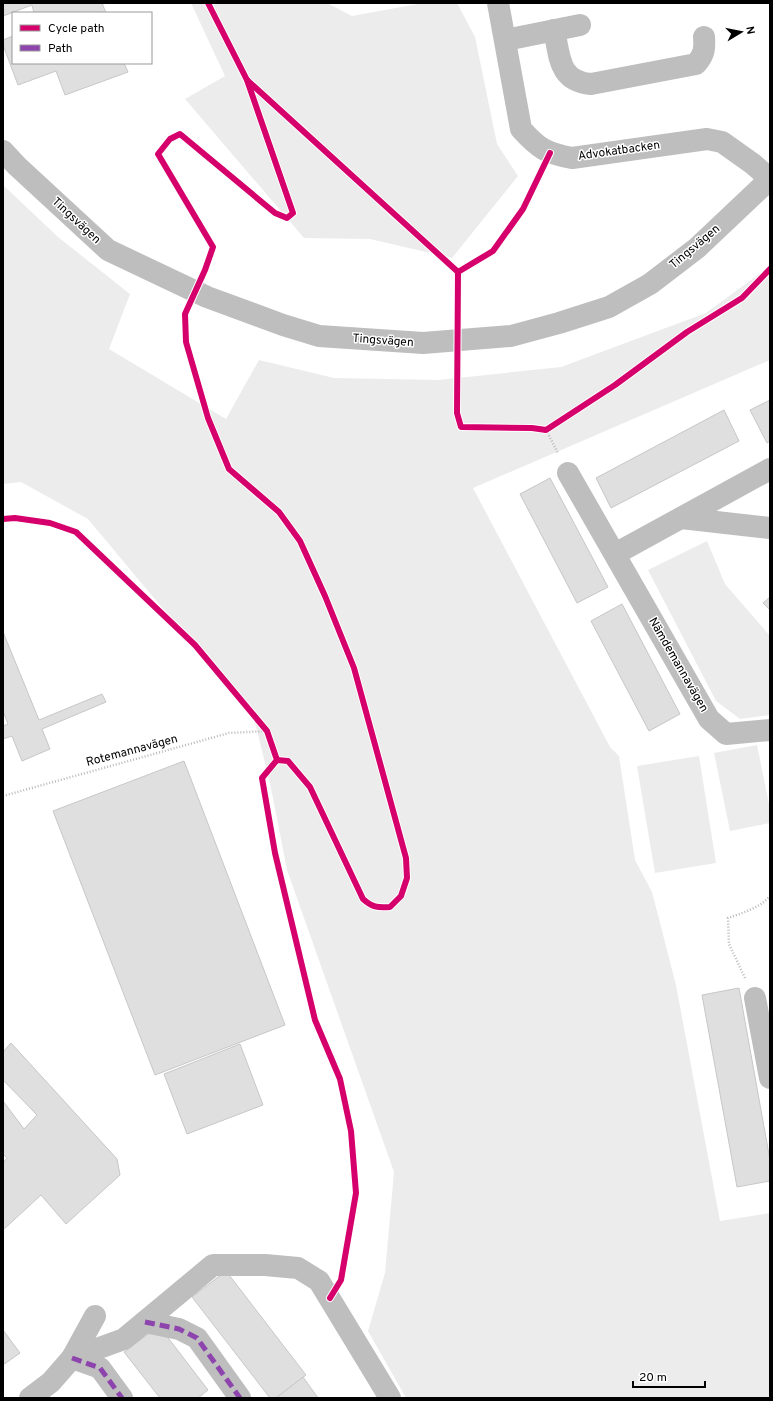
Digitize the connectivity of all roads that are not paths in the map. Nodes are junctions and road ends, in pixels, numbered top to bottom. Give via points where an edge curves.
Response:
1 (498, 3) edge
2 (580, 25) dead end
3 (554, 30) junction
4 (704, 37) dead end
5 (506, 40) junction
6 (3, 151) edge
7 (770, 179) edge
8 (770, 469) edge
9 (568, 472) dead end
10 (681, 518) junction
11 (770, 528) edge
12 (615, 554) junction
13 (770, 730) edge
14 (755, 998) road end
15 (770, 1078) edge
16 (95, 1316) dead end
17 (145, 1322) junction
18 (72, 1358) junction
19 (30, 1398) edge
20 (122, 1398) edge
21 (240, 1398) edge
22 (390, 1398) edge

1 - 5 street, Advokatbacken
2 - 3 street
3 - 4 street via 563,69 571,78 591,84 696,64 705,48
3 - 5 street
5 - 7 street, Advokatbacken via 521,129 533,143 550,153 572,158 707,139 722,142
6 - 7 street, Tingsvägen via 108,250 207,297 283,326 319,336 423,343 511,336 609,307 650,284 697,248
8 - 10 street
9 - 12 street, Nämdemannavägen
10 - 11 street
10 - 12 street
12 - 13 street, Nämdemannavägen via 709,719 726,734
14 - 15 street
16 - 18 street
17 - 18 street via 124,1340
17 - 21 street via 179,1329 197,1338
17 - 22 street via 213,1265 298,1268 319,1281
18 - 19 street via 51,1382
18 - 20 street via 100,1368

